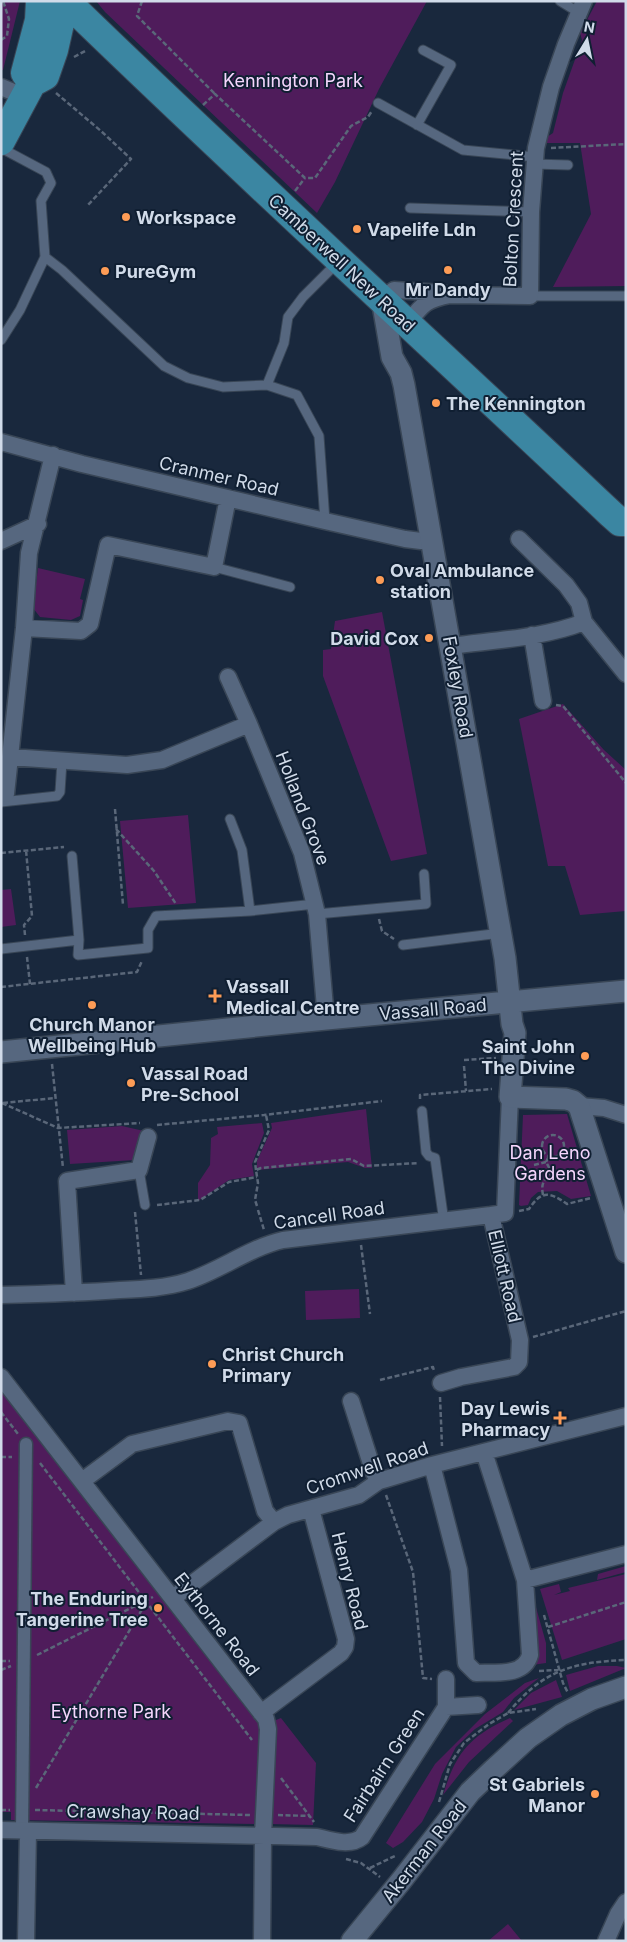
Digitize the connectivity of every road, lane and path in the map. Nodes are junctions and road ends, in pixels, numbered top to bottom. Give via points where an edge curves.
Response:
1 (3, 1) edge
2 (40, 1) edge
3 (65, 1) edge
4 (142, 1) edge
5 (560, 1) edge
6 (581, 7) edge
7 (1, 40) edge
8 (88, 49) dead end
9 (424, 50) dead end
10 (70, 59) dead end
11 (29, 90) edge
12 (216, 94) junction
13 (378, 103) joint
14 (202, 106) dead end
15 (417, 125) junction
16 (1, 141) edge
17 (626, 144) edge
18 (1, 148) edge
19 (539, 156) junction
20 (568, 165) dead end
21 (305, 178) junction
22 (295, 191) dead end
23 (88, 205) dead end
24 (410, 208) dead end
25 (531, 212) junction
26 (45, 257) junction
27 (340, 260) junction
28 (450, 295) junction
29 (530, 296) junction
30 (626, 296) edge
31 (382, 299) junction
32 (408, 324) junction
33 (1, 340) edge
34 (401, 373) junction
35 (267, 385) junction
36 (1, 442) edge
37 (53, 455) junction
38 (228, 498) junction
39 (325, 522) junction
40 (38, 524) junction
41 (624, 526) edge
42 (519, 539) dead end
43 (430, 540) junction
44 (1, 541) edge
45 (214, 567) junction
46 (290, 587) dead end
47 (584, 622) junction
48 (24, 628) junction
49 (532, 634) junction
50 (451, 646) junction
51 (626, 674) edge
52 (228, 677) dead end
53 (543, 701) joint
54 (249, 724) junction
55 (10, 757) junction
56 (62, 761) junction
57 (626, 783) edge
58 (4, 798) edge
59 (114, 808) dead end
60 (230, 819) dead end
61 (116, 829) junction
62 (26, 850) junction
63 (1, 853) edge
64 (72, 856) joint
65 (424, 874) dead end
66 (123, 905) dead end
67 (316, 909) junction
68 (377, 910) junction
69 (250, 911) junction
70 (179, 914) junction
71 (501, 933) junction
72 (25, 937) dead end
73 (80, 940) junction
74 (403, 945) joint
75 (1, 948) edge
76 (148, 948) junction
77 (27, 957) dead end
78 (30, 984) junction
79 (1, 987) edge
80 (626, 991) edge
81 (511, 1011) junction
82 (326, 1019) junction
83 (1, 1052) edge
84 (500, 1058) dead end
85 (464, 1060) dead end
86 (52, 1062) dead end
87 (464, 1066) dead end
88 (466, 1091) junction
89 (504, 1093) junction
90 (55, 1098) junction
91 (382, 1101) dead end
92 (2, 1103) edge
93 (579, 1106) junction
94 (422, 1111) joint
95 (266, 1115) junction
96 (626, 1115) edge
97 (58, 1128) junction
98 (148, 1128) junction
99 (549, 1156) junction
100 (436, 1161) junction
101 (546, 1162) junction
102 (534, 1165) dead end
103 (139, 1170) junction
104 (256, 1170) junction
105 (551, 1171) junction
106 (556, 1173) dead end
107 (257, 1177) junction
108 (67, 1181) junction
109 (543, 1195) junction
110 (596, 1197) dead end
111 (145, 1205) joint
112 (257, 1206) dead end
113 (258, 1210) dead end
114 (131, 1212) dead end
115 (498, 1214) junction
116 (444, 1222) junction
117 (266, 1235) dead end
118 (360, 1242) dead end
119 (626, 1252) edge
120 (142, 1279) dead end
121 (74, 1293) junction
122 (1, 1295) edge
123 (626, 1311) edge
124 (370, 1314) dead end
125 (520, 1340) junction
126 (1, 1376) edge
127 (380, 1380) dead end
128 (441, 1383) junction
129 (351, 1401) dead end
130 (1, 1412) edge
131 (626, 1416) edge
132 (26, 1444) junction
133 (484, 1452) junction
134 (443, 1453) dead end
135 (432, 1466) junction
136 (82, 1481) junction
137 (379, 1481) junction
138 (311, 1509) junction
139 (274, 1522) junction
140 (626, 1554) edge
141 (524, 1580) junction
142 (169, 1593) junction
143 (147, 1601) junction
144 (626, 1602) edge
145 (543, 1611) dead end
146 (548, 1627) junction
147 (626, 1660) edge
148 (23, 1661) junction
149 (1, 1670) edge
150 (560, 1670) junction
151 (536, 1671) dead end
152 (446, 1679) joint
153 (626, 1687) edge
154 (569, 1695) dead end
155 (478, 1705) dead end
156 (446, 1707) junction
157 (261, 1713) junction
158 (508, 1713) dead end
159 (267, 1759) junction
160 (1, 1810) edge
161 (22, 1810) junction
162 (265, 1815) junction
163 (310, 1816) junction
164 (1, 1830) edge
165 (25, 1831) junction
166 (263, 1836) junction
167 (326, 1840) junction
168 (394, 1890) junction
169 (626, 1902) edge
170 (26, 1941) edge
171 (262, 1941) edge
172 (352, 1941) edge
173 (606, 1941) edge

1 - 7 path via 9,27 7,36
2 - 11 highway via 39,20 25,73
3 - 11 highway via 48,69
3 - 27 highway, Camberwell New Road
4 - 12 path via 137,16
5 - 6 lane
6 - 19 street, Bolton Crescent via 551,87
8 - 10 path
9 - 15 lane via 451,65
11 - 16 highway
11 - 23 path via 101,130 131,159
12 - 14 path
12 - 21 path
13 - 15 lane
13 - 21 path via 368,117 351,126 315,178
15 - 19 lane via 463,150
17 - 19 path
18 - 26 lane via 46,172 50,183 41,201
19 - 20 lane
19 - 25 street, Bolton Crescent
21 - 22 path
24 - 25 lane
25 - 29 street, Bolton Crescent
26 - 33 lane via 20,310
26 - 35 lane via 164,366 188,378 223,387
27 - 31 highway, Camberwell New Road
27 - 35 lane via 288,317 284,342
28 - 29 street, Bolton Crescent
28 - 31 street, Bolton Crescent via 438,291 394,290
28 - 32 street, Bolton Crescent via 426,302
29 - 30 lane
31 - 32 highway, Camberwell New Road
31 - 34 street, Foxley Road via 392,357
32 - 34 street, Foxley Road via 404,343 406,362
32 - 41 highway, Camberwell New Road
34 - 43 street, Foxley Road
35 - 39 lane via 297,395 319,436
36 - 37 street, Cranmer Road
37 - 38 street, Cranmer Road
37 - 40 street
38 - 39 street, Cranmer Road
38 - 45 street
39 - 43 street, Cranmer Road via 405,539
40 - 44 street
40 - 48 street via 29,553
42 - 47 street via 566,585 579,603
43 - 50 street, Foxley Road
45 - 46 lane
45 - 48 street via 108,545 90,624 81,631
47 - 49 street
47 - 51 street
48 - 55 street
49 - 50 street
49 - 53 street
50 - 71 street, Foxley Road
52 - 54 street, Holland Grove
53 - 57 path via 563,706
54 - 56 street via 162,760 127,765
54 - 67 street, Holland Grove via 302,853
55 - 56 street
55 - 58 street
56 - 58 lane via 57,796
59 - 61 path
60 - 69 lane via 242,850
61 - 66 path
61 - 70 path via 154,871 176,902
62 - 63 path
62 - 64 path via 69,847
62 - 72 path via 32,916 24,925
64 - 73 lane
65 - 68 lane via 426,904
67 - 68 lane
67 - 69 lane
67 - 82 street, Holland Grove
68 - 74 path via 382,931
69 - 70 lane
70 - 76 lane via 156,916 148,930
71 - 74 lane
71 - 81 street, Foxley Road
73 - 75 lane
73 - 76 lane via 78,955
76 - 78 path via 137,972
77 - 78 path
78 - 79 path
80 - 81 street, Vassall Road
81 - 82 street, Vassall Road
81 - 89 street, Elliott Road via 515,1034
82 - 83 street, Vassall Road
84 - 85 path
86 - 90 path
87 - 88 path
88 - 89 path
88 - 94 path via 420,1095
89 - 93 street via 566,1099
89 - 115 street, Elliott Road
90 - 92 path
90 - 97 path
91 - 95 path
92 - 97 path
93 - 96 street via 604,1108
93 - 119 street via 617,1210
94 - 100 lane via 426,1152
95 - 98 path
95 - 104 path via 269,1130 255,1162
97 - 98 path
97 - 108 path
98 - 103 street
99 - 99 path via 542,1147 544,1140 559,1137 564,1143 562,1153 556,1157
99 - 101 path
100 - 104 path via 364,1166 351,1159
100 - 116 lane
101 - 102 path
101 - 105 path
103 - 108 street
103 - 111 lane
104 - 107 path
105 - 106 path
105 - 109 path via 542,1185
107 - 111 path via 229,1182 200,1200
107 - 112 path
108 - 121 street
109 - 110 path via 555,1195 567,1204
109 - 115 path via 529,1209
113 - 117 path
114 - 120 path via 135,1212
115 - 116 street, Cancell Road
115 - 125 street, Elliott Road
116 - 121 street, Cancell Road via 283,1240 255,1248 205,1274 168,1286
118 - 124 path
121 - 122 street, Cancell Road
123 - 125 path
125 - 128 street, Elliott Road via 518,1362 514,1367
126 - 136 street, Eythorne Road
127 - 128 path via 433,1367
128 - 134 path via 439,1405
129 - 137 street
130 - 132 path
131 - 133 street, Cromwell Road
132 - 143 path
132 - 148 street
133 - 135 street, Cromwell Road
133 - 141 street
135 - 137 street, Cromwell Road
135 - 141 street via 460,1570 466,1663 476,1673 515,1671 529,1659
136 - 139 street via 132,1444 235,1421 239,1424 266,1511
136 - 142 street, Eythorne Road
137 - 138 street, Cromwell Road via 358,1495
137 - 152 path via 413,1572 423,1678
138 - 139 street, Cromwell Road
138 - 157 street, Henry Road via 346,1639 345,1647
139 - 142 street, Cromwell Road
140 - 141 street
142 - 143 path
142 - 157 street, Eythorne Road
143 - 148 path
143 - 159 path
143 - 161 path
144 - 146 path
145 - 146 path
146 - 150 path
147 - 150 path via 582,1664
148 - 149 path
148 - 161 street
150 - 151 path
150 - 154 path
150 - 158 path via 524,1694
152 - 156 street, Fairbairn Green
153 - 168 street, Akerman Road via 560,1715 528,1738 470,1792
155 - 156 street, Fairbairn Green
156 - 167 street, Fairbairn Green via 362,1837 355,1842
157 - 159 street, Eythorne Road via 268,1729
159 - 162 street, Eythorne Road
159 - 163 path
160 - 161 path
161 - 162 path
161 - 165 street
162 - 163 path
162 - 166 street, Eythorne Road
163 - 167 path
164 - 165 street, Crawshay Road
165 - 166 street, Crawshay Road
165 - 170 street
166 - 167 street, Fairbairn Green
166 - 171 street, Eythorne Road
167 - 168 path via 340,1858 361,1862
168 - 172 street, Akerman Road
169 - 173 street

